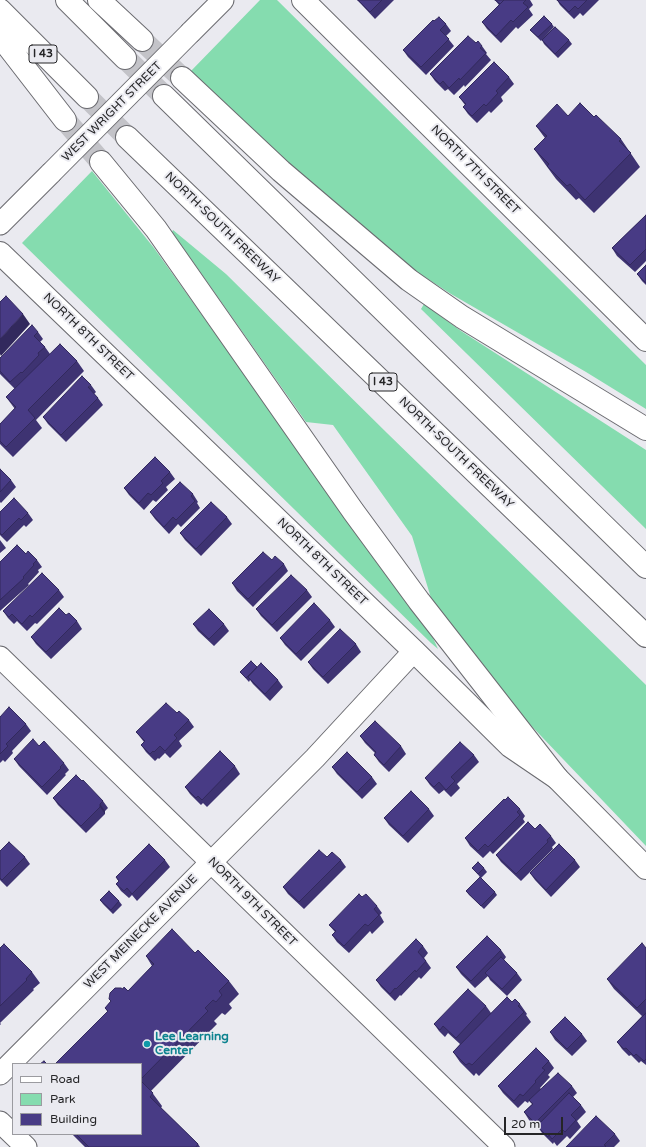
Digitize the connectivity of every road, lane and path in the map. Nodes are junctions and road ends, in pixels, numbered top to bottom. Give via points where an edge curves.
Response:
1 (67, 0) edge
2 (99, 0) edge
3 (223, 0) edge
4 (303, 0) edge
5 (0, 10) edge
6 (0, 36) edge
7 (142, 40) tunnel mouth
8 (125, 58) tunnel mouth
9 (182, 78) tunnel mouth
10 (164, 96) tunnel mouth
11 (87, 97) tunnel mouth
12 (65, 120) tunnel mouth
13 (127, 137) tunnel mouth
14 (101, 162) tunnel mouth
15 (0, 224) edge
16 (0, 253) edge
17 (646, 340) edge
18 (646, 429) edge
19 (646, 567) edge
20 (646, 636) edge
21 (414, 651) junction
22 (0, 657) edge
23 (557, 778) junction
24 (212, 862) junction
25 (646, 868) edge
26 (0, 1074) edge
27 (0, 1122) edge
28 (12, 1134) edge
29 (14, 1135) edge
30 (26, 1147) edge
31 (504, 1147) edge

1 - 8 main road
2 - 7 main road
3 - 15 street, WEST WRIGHT STREET, bridge
4 - 17 main road, NORTH 7TH STREET
5 - 11 main road, I 43
6 - 12 main road
9 - 18 main road via 281,171 409,280 462,318
10 - 19 main road
13 - 20 main road, NORTH-SOUTH FREEWAY / I 43
14 - 23 main road via 156,229 419,601
16 - 21 main road, NORTH 8TH STREET
21 - 23 main road, NORTH 8TH STREET via 510,746
21 - 24 street, WEST MEINECKE AVENUE via 315,758
22 - 24 street, NORTH 9TH STREET
23 - 25 main road, NORTH 8TH STREET
24 - 26 street, WEST MEINECKE AVENUE
24 - 31 street, NORTH 9TH STREET
27 - 28 street
29 - 30 street

